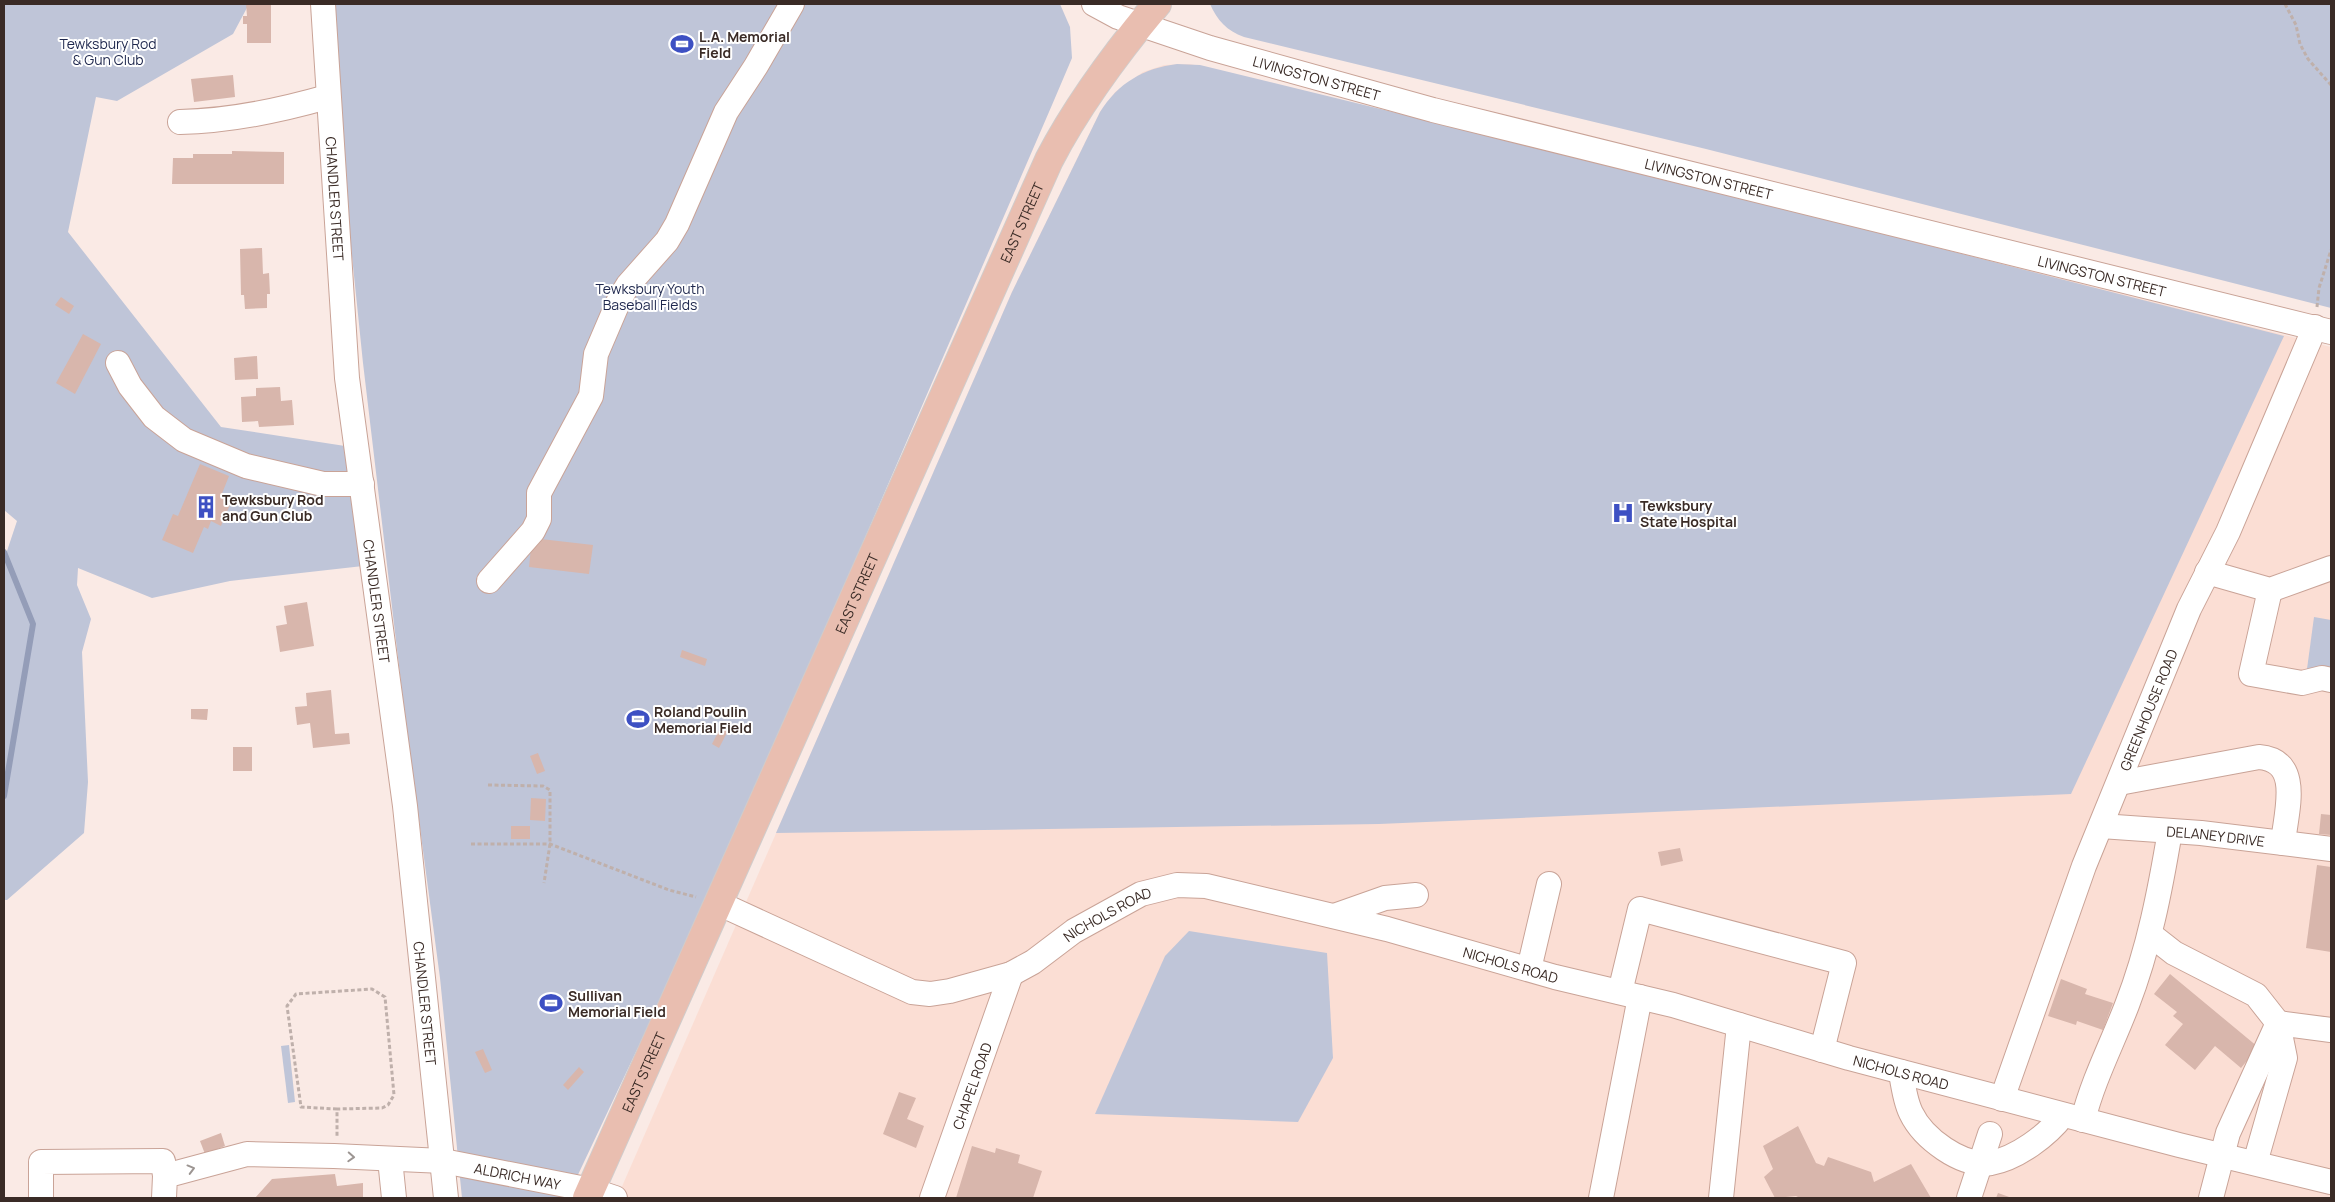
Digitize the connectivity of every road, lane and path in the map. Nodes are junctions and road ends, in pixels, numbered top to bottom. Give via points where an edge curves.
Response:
1 (323, 4) edge
2 (792, 4) edge
3 (1094, 4) edge
4 (2285, 4) edge
5 (1149, 14) edge
6 (2331, 84) edge
7 (327, 97) junction
8 (180, 122) dead end
9 (2331, 250) edge
10 (2323, 330) edge
11 (118, 364) dead end
12 (362, 484) junction
13 (2331, 568) edge
14 (2207, 572) junction
15 (489, 581) dead end
16 (2270, 590) junction
17 (2331, 680) edge
18 (2119, 783) junction
19 (488, 786) dead end
20 (2100, 826) junction
21 (2170, 831) junction
22 (2282, 842) junction
23 (471, 844) dead end
24 (550, 844) junction
25 (2331, 848) edge
26 (544, 883) dead end
27 (1549, 884) dead end
28 (1416, 895) dead end
29 (718, 903) junction
30 (1334, 916) junction
31 (2151, 935) junction
32 (1529, 970) junction
33 (1012, 974) junction
34 (1630, 995) junction
35 (2278, 1023) junction
36 (1739, 1025) junction
37 (2331, 1030) edge
38 (1822, 1050) junction
39 (1901, 1072) junction
40 (2002, 1099) junction
41 (337, 1109) junction
42 (2073, 1117) junction
43 (1990, 1134) dead end
44 (2221, 1155) junction
45 (334, 1156) junction
46 (390, 1159) junction
47 (443, 1161) junction
48 (1980, 1163) junction
49 (2255, 1163) junction
50 (2331, 1182) edge
51 (165, 1187) edge
52 (598, 1195) edge
53 (41, 1198) edge
54 (394, 1198) edge
55 (446, 1198) edge
56 (932, 1198) edge
57 (1600, 1198) edge
58 (1721, 1198) edge
59 (1969, 1198) edge
60 (2211, 1198) edge

1 - 7 street, CHANDLER STREET
2 - 15 street via 726,112 667,241 620,298 596,354 591,396 539,493 539,519 533,531
3 - 5 street, LIVINGSTON STREET via 1112,15
4 - 6 path via 2308,59
5 - 10 street, LIVINGSTON STREET via 1210,48 1433,110
5 - 29 main road, EAST STREET via 1064,131 1048,160
7 - 8 street via 268,113 215,122
7 - 12 street, CHANDLER STREET via 343,342
9 - 10 path via 2319,288
10 - 14 street, GREENHOUSE ROAD
11 - 12 street via 154,417 184,440 246,466 323,484
12 - 47 street, CHANDLER STREET via 405,806
13 - 16 street
14 - 16 street
14 - 18 street, GREENHOUSE ROAD
16 - 17 street via 2251,674 2302,683 2322,678
18 - 20 street, GREENHOUSE ROAD
18 - 22 street via 2259,757 2273,758 2284,768 2289,779
19 - 24 path via 543,786 550,790
20 - 21 street, DELANEY DRIVE
20 - 40 street, GREENHOUSE ROAD via 2047,964
21 - 22 street, DELANEY DRIVE
21 - 31 street
22 - 25 street, DELANEY DRIVE
23 - 24 path
24 - 26 path
24 - 29 path via 669,890
27 - 32 street
28 - 30 street via 1385,898
29 - 33 street, NICHOLS ROAD via 912,992 950,991
29 - 52 main road, EAST STREET
30 - 32 street, NICHOLS ROAD
30 - 33 street, NICHOLS ROAD via 1206,886 1159,888 1141,894 1074,931 1034,962
31 - 35 street via 2174,953 2256,996
31 - 42 street via 2127,1005 2090,1093
32 - 34 street, NICHOLS ROAD
33 - 56 street, CHAPEL ROAD
34 - 36 street, NICHOLS ROAD
34 - 38 street via 1640,909 1844,963
34 - 57 street
35 - 37 street
35 - 44 street
35 - 49 street via 2285,1058
36 - 38 street, NICHOLS ROAD
36 - 58 street
38 - 39 street, NICHOLS ROAD
39 - 40 street, NICHOLS ROAD
39 - 48 street via 1911,1113 1927,1135 1943,1150
40 - 42 street, NICHOLS ROAD
41 - 41 path via 382,1108 394,1095 385,996 372,989 296,994 287,1006 301,1107
41 - 45 path
42 - 44 street, NICHOLS ROAD
42 - 48 street via 2021,1150 1992,1162
43 - 48 street
44 - 49 street, NICHOLS ROAD
44 - 60 street
45 -> 46 street, ALDRICH WAY
51 -> 45 street, ALDRICH WAY via 247,1154
46 - 47 street, ALDRICH WAY
46 - 54 street
47 - 52 street, ALDRICH WAY
47 - 55 street, CHANDLER STREET
48 - 59 street
49 - 50 street, NICHOLS ROAD
51 - 53 street via 163,1161 41,1162

